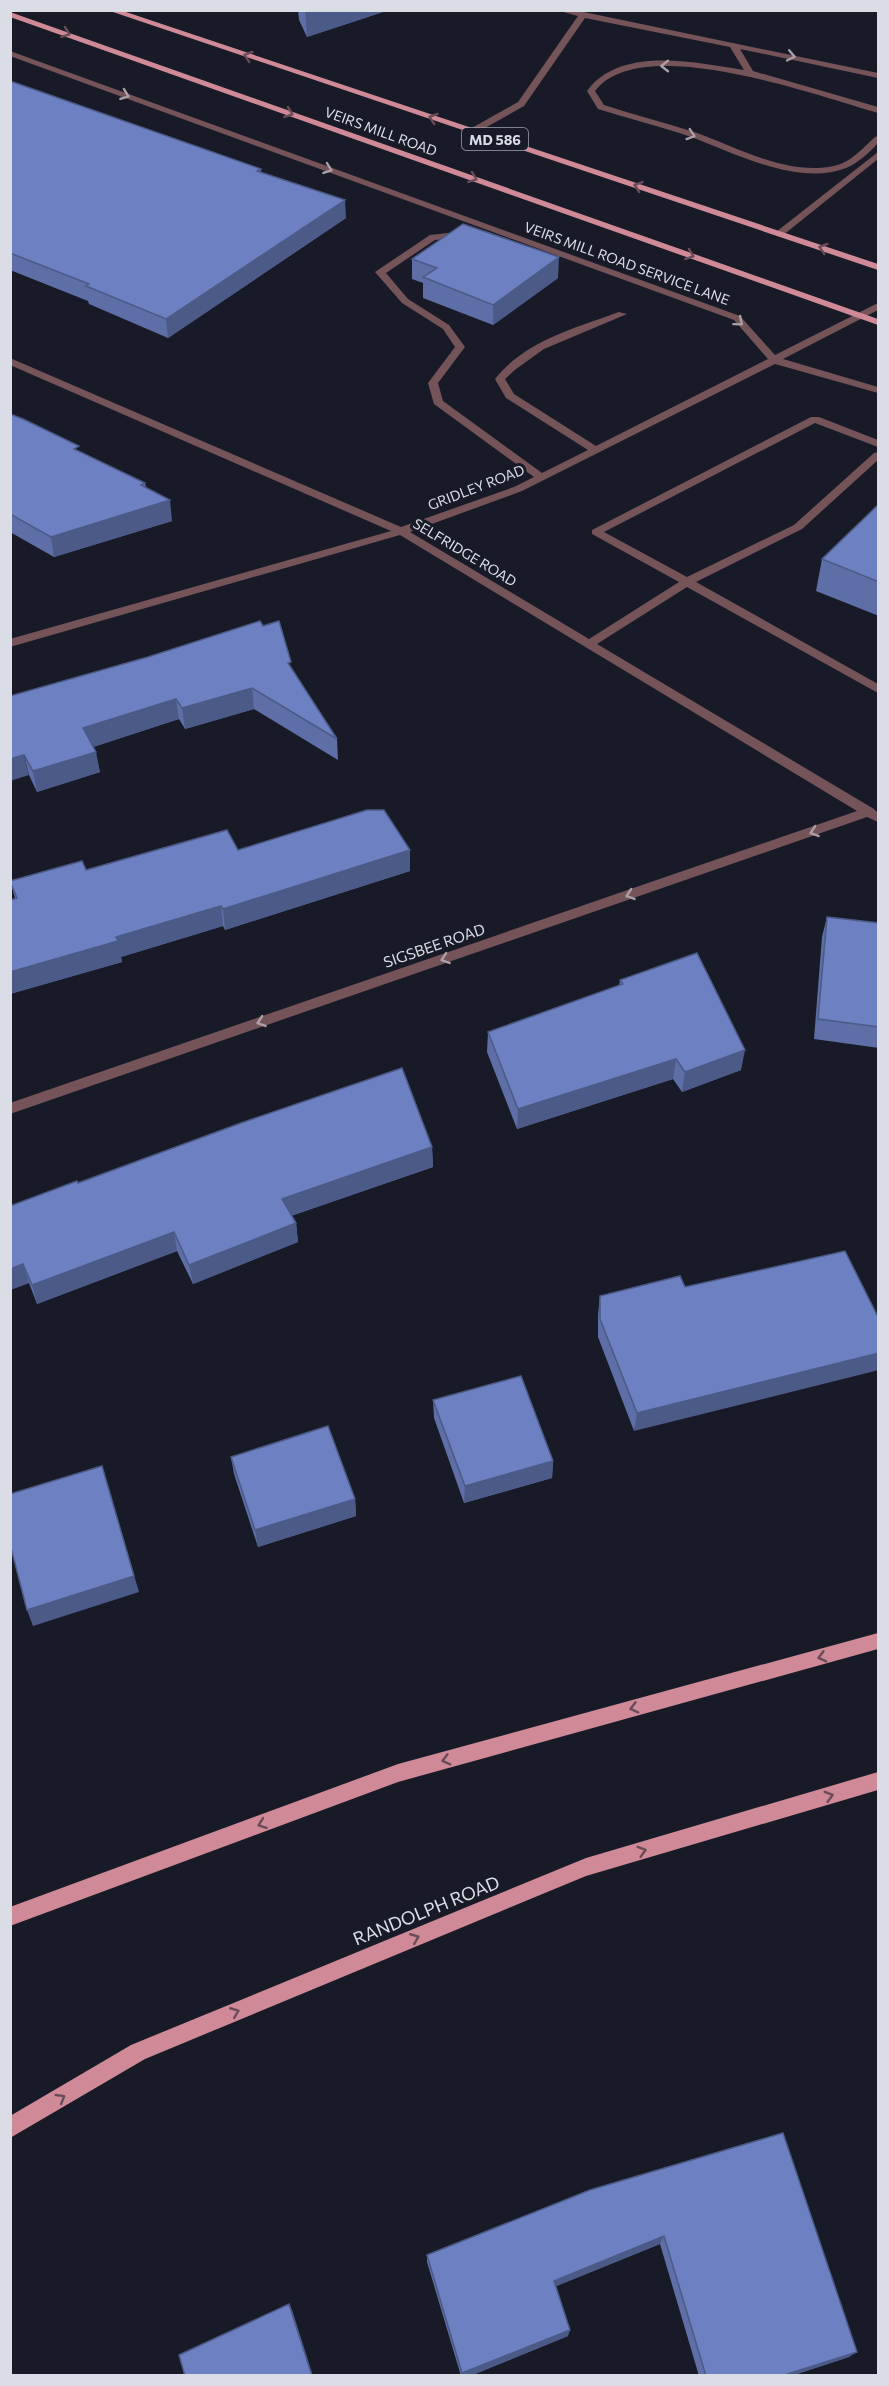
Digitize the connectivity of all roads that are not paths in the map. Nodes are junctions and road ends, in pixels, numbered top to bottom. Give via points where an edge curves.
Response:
1 (111, 10) edge
2 (560, 10) edge
3 (10, 14) edge
4 (584, 15) junction
5 (733, 45) junction
6 (10, 53) edge
7 (750, 73) junction
8 (879, 75) edge
9 (879, 110) edge
10 (473, 131) junction
11 (879, 139) edge
12 (879, 155) edge
13 (489, 228) junction
14 (779, 234) junction
15 (879, 267) edge
16 (879, 306) edge
17 (879, 312) edge
18 (622, 314) dead end
19 (858, 315) junction
20 (879, 322) edge
21 (774, 360) junction
22 (10, 361) edge
23 (879, 390) edge
24 (879, 444) edge
25 (595, 450) junction
26 (879, 455) edge
27 (541, 477) junction
28 (401, 531) junction
29 (687, 582) junction
30 (10, 643) edge
31 (589, 644) junction
32 (879, 688) edge
33 (874, 815) edge
34 (10, 1109) edge
35 (879, 1641) edge
36 (879, 1781) edge
37 (10, 1917) edge
38 (10, 2128) edge

10 -> 1 main road, VEIRS MILL ROAD / MD 586
2 - 4 street
3 -> 19 main road, VEIRS MILL ROAD
4 - 5 street
4 - 10 street via 521,104
5 - 7 street
5 -> 8 street
6 -> 13 street, VEIRS MILL ROAD SERVICE LANE
7 - 9 street
7 -> 11 street via 666,65 628,67 603,77 591,90 601,107 765,162 804,170 835,169 855,160
14 -> 10 main road, VEIRS MILL ROAD / MD 586
12 - 14 street
13 -> 21 street, VEIRS MILL ROAD SERVICE LANE via 737,318
13 - 27 street via 433,237 380,272 405,301 446,327 460,347 433,383 438,402
15 -> 14 main road, VEIRS MILL ROAD / MD 586
16 - 19 street, GRIDLEY ROAD
17 - 19 street
18 - 25 street via 532,350 513,363 500,379 510,396
19 - 20 main road, VEIRS MILL ROAD
19 - 21 street, GRIDLEY ROAD
21 - 23 street
21 - 25 street, GRIDLEY ROAD
22 - 28 street, SELFRIDGE ROAD
24 - 29 street via 815,419 596,532
25 - 27 street, GRIDLEY ROAD
26 - 29 street via 798,527
27 - 28 street, GRIDLEY ROAD
28 - 30 street, GRIDLEY ROAD
28 - 31 street, SELFRIDGE ROAD
29 - 31 street
29 - 32 street
31 - 33 street, SELFRIDGE ROAD
33 -> 34 street, SIGSBEE ROAD
35 -> 37 main road via 398,1773
38 -> 36 main road, RANDOLPH ROAD via 138,2052 586,1867

